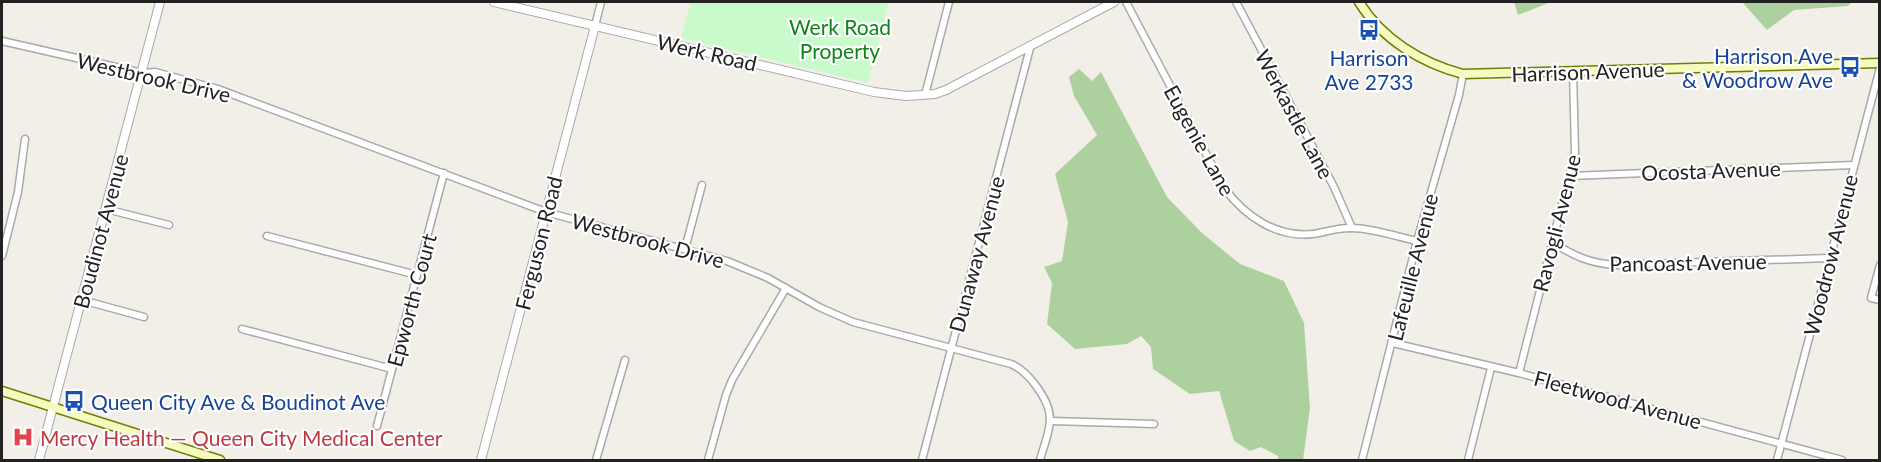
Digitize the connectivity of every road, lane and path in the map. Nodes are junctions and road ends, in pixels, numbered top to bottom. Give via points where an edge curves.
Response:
1 (160, 2) edge
2 (494, 2) edge
3 (601, 2) edge
4 (949, 2) edge
5 (1114, 2) edge
6 (1126, 2) edge
7 (1236, 2) edge
8 (1359, 2) edge
9 (595, 26) junction
10 (2, 41) edge
11 (1030, 48) junction
12 (1880, 63) edge
13 (1880, 68) edge
14 (1573, 71) junction
15 (142, 73) junction
16 (1463, 74) junction
17 (925, 95) junction
18 (25, 139) dead end
19 (1852, 165) junction
20 (444, 173) junction
21 (1570, 176) junction
22 (702, 185) dead end
23 (106, 209) junction
24 (546, 212) junction
25 (169, 225) dead end
26 (1352, 228) junction
27 (267, 236) dead end
28 (1418, 241) junction
29 (1552, 242) junction
30 (686, 249) junction
31 (2, 256) edge
32 (1829, 258) junction
33 (1880, 265) edge
34 (417, 275) junction
35 (786, 288) junction
36 (82, 300) junction
37 (1880, 300) edge
38 (144, 317) dead end
39 (242, 329) dead end
40 (1393, 343) junction
41 (951, 348) junction
42 (625, 360) dead end
43 (1491, 368) junction
44 (392, 369) junction
45 (1519, 373) junction
46 (2, 391) edge
47 (52, 406) junction
48 (1050, 421) junction
49 (1155, 424) dead end
50 (377, 426) dead end
51 (1782, 443) junction
52 (39, 460) edge
53 (220, 460) edge
54 (481, 460) edge
55 (597, 460) edge
56 (708, 460) edge
57 (922, 460) edge
58 (1040, 460) edge
59 (1362, 460) edge
60 (1468, 460) edge
61 (1777, 460) edge
62 (1842, 460) edge

1 - 15 street, Boudinot Avenue
2 - 9 street, Werk Road
3 - 9 street
4 - 17 street
5 - 11 street, Werk Road
6 - 26 street, Eugenie Lane via 1224,188 1240,208 1264,224 1287,232 1313,234
7 - 26 street, Werkastle Lane
8 - 16 main road, Harrison Avenue via 1382,32 1400,46 1439,67
9 - 17 street, Werk Road via 874,92
9 - 24 street, Ferguson Road
10 - 15 street, Westbrook Drive
11 - 17 street, Werk Road via 954,87
11 - 41 street, Dunaway Avenue
12 - 14 main road, Harrison Avenue
13 - 19 street, Woodrow Avenue
14 - 16 main road, Harrison Avenue
14 - 21 street, Ravogli Avenue via 1576,139
15 - 20 street, Westbrook Drive via 155,72 218,89
15 - 23 street, Boudinot Avenue
16 - 28 street, Lafeuille Avenue
18 - 31 street via 18,192
19 - 21 street, Ocosta Avenue
19 - 32 street, Woodrow Avenue
20 - 24 street, Westbrook Drive
20 - 34 street, Epworth Court
21 - 29 street, Ravogli Avenue
22 - 30 street
23 - 25 street
23 - 36 street, Boudinot Avenue
24 - 30 street, Westbrook Drive
24 - 54 street, Ferguson Road
26 - 28 street, Eugenie Lane
27 - 34 street
28 - 40 street, Lafeuille Avenue
29 - 32 street, Pancoast Avenue via 1588,261 1615,265
29 - 45 street, Ravogli Avenue
30 - 35 street, Westbrook Drive via 750,269
32 - 51 street, Woodrow Avenue
33 - 37 street via 1871,298
34 - 44 street, Epworth Court
35 - 41 street, Westbrook Drive via 853,322
35 - 56 street via 732,380
36 - 38 street
36 - 47 street, Boudinot Avenue
39 - 44 street
40 - 43 street, Fleetwood Avenue
40 - 59 street, Lafeuille Avenue
41 - 48 street, Westbrook Drive via 1020,368 1034,382
41 - 57 street, Dunaway Avenue
42 - 55 street
43 - 45 street, Fleetwood Avenue
43 - 60 street
44 - 50 street, Epworth Court
45 - 51 street, Fleetwood Avenue
46 - 47 main road
47 - 52 street, Boudinot Avenue
47 - 53 main road
48 - 49 street
48 - 58 street
51 - 61 street, Woodrow Avenue
51 - 62 street, Fleetwood Avenue

